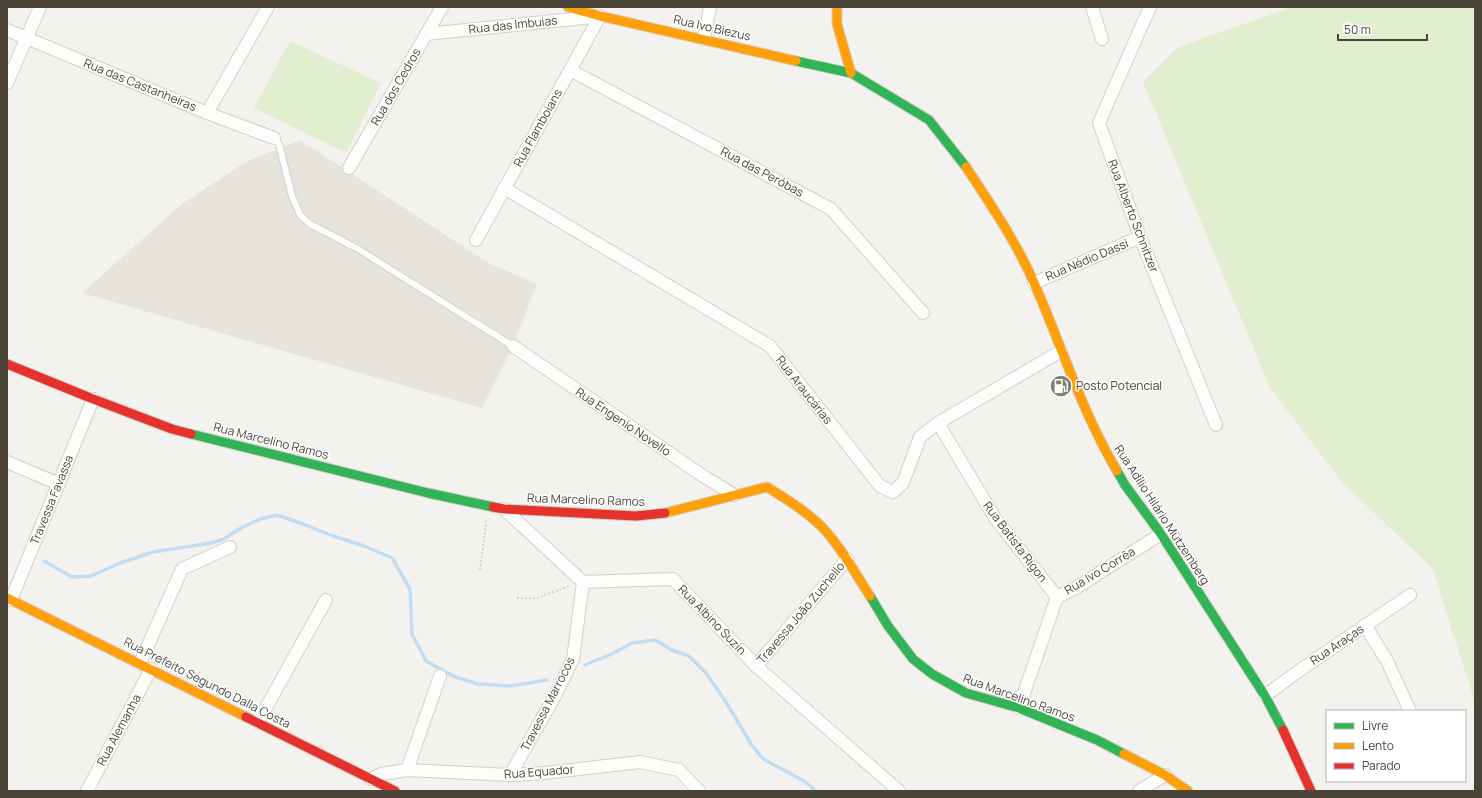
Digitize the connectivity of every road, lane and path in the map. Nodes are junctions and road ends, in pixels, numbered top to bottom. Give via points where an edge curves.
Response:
1 (40, 7) edge
2 (268, 7) edge
3 (442, 7) edge
4 (568, 7) edge
5 (710, 7) edge
6 (837, 7) edge
7 (1092, 7) edge
8 (1150, 7) edge
9 (600, 16) junction
10 (7, 30) edge
11 (426, 34) junction
12 (26, 38) junction
13 (704, 39) junction
14 (1102, 39) dead end
15 (570, 70) junction
16 (850, 73) junction
17 (7, 83) edge
18 (207, 113) junction
19 (274, 138) joint
20 (349, 168) dead end
21 (504, 188) junction
22 (1140, 237) junction
23 (476, 240) dead end
24 (1034, 283) junction
25 (923, 313) dead end
26 (513, 346) joint
27 (1061, 351) junction
28 (7, 364) edge
29 (93, 400) junction
30 (938, 423) junction
31 (1216, 425) dead end
32 (7, 462) edge
33 (59, 484) junction
34 (734, 495) junction
35 (504, 509) junction
36 (483, 514) dead end
37 (1161, 534) junction
38 (230, 547) dead end
39 (847, 559) junction
40 (480, 570) dead end
41 (583, 582) junction
42 (1410, 596) dead end
43 (1057, 597) junction
44 (517, 598) dead end
45 (9, 599) edge
46 (326, 600) dead end
47 (1365, 626) junction
48 (146, 666) junction
49 (756, 666) junction
50 (440, 676) dead end
51 (1265, 696) junction
52 (1019, 708) junction
53 (1410, 710) edge
54 (258, 722) junction
55 (407, 770) junction
56 (510, 774) junction
57 (1165, 775) junction
58 (370, 782) junction
59 (87, 791) edge
60 (395, 791) edge
61 (699, 791) edge
62 (899, 791) edge
63 (1139, 791) edge
64 (1188, 791) edge
65 (1311, 791) edge

1 - 12 street
2 - 18 street
3 - 11 street, Rua dos Cedros
4 - 9 main road, Rua Ivo Biezus
5 - 13 street
6 - 16 main road via 837,24
7 - 14 street
8 - 22 street, Rua Alberto Schnitzer via 1099,123
9 - 11 street, Rua das Imbuias
9 - 13 main road, Rua Ivo Biezus
9 - 15 street, Rua Flamboians
10 - 12 street, Rua das Castanheiras
11 - 20 street, Rua dos Cedros
12 - 17 street
12 - 18 street, Rua das Castanheiras
13 - 16 main road, Rua Ivo Biezus
15 - 21 street, Rua Flamboians
15 - 25 street, Rua das Peróbas via 831,209
16 - 24 main road, Rua Adílio Hilário Mützemberg via 929,120 961,160 1001,220
18 - 19 street, Rua das Castanheiras
19 - 26 lane via 279,144 292,196 300,215 305,220 400,274
21 - 23 street, Rua Flamboians
21 - 30 street, Rua Araucárias via 770,346 880,486 893,492 903,483 920,437
22 - 24 street, Rua Nédio Dassi
22 - 31 street, Rua Alberto Schnitzer
24 - 27 main road, Rua Adílio Hilário Mützemberg
26 - 34 street, Rua Engenio Novello
27 - 30 street, Rua Araucárias
27 - 37 main road, Rua Adílio Hilário Mützemberg via 1101,444 1125,485
28 - 29 main road, Rua Marcelino Ramos
29 - 33 street, Travessa Favassa
29 - 35 main road, Rua Marcelino Ramos via 172,429 428,493
30 - 43 street, Rua Batista Rigon via 995,518
32 - 33 street
33 - 45 street, Travessa Favassa
34 - 35 main road, Rua Marcelino Ramos via 672,512 636,516
34 - 39 main road, Rua Marcelino Ramos via 767,487 794,504 822,527
35 - 41 street
36 - 40 path via 486,524
37 - 43 street, Rua Ivo Corrêa
37 - 51 main road, Rua Adílio Hilário Mützemberg
38 - 48 street, Rua Alemanha via 182,569
39 - 49 street, Travessa João Zuchello
39 - 52 main road, Rua Marcelino Ramos via 888,626 913,659 932,674 966,693
41 - 44 path via 537,598
41 - 49 street, Rua Albino Suzin via 673,579
41 - 56 street, Travessa Marrocos via 573,659
42 - 47 street, Rua Araças
43 - 52 street, Rua Ivo Corrêa
45 - 48 main road, Rua Prefeito Segundo Dalla Costa
46 - 54 street
47 - 51 street, Rua Araças
47 - 53 street via 1387,661
48 - 54 main road, Rua Prefeito Segundo Dalla Costa
48 - 59 street, Rua Alemanha
49 - 62 street, Rua Albino Suzin
50 - 55 street
51 - 65 main road, Rua Adílio Hilário Mützemberg via 1290,740
52 - 57 main road, Rua Marcelino Ramos via 1097,740
54 - 58 main road, Rua Prefeito Segundo Dalla Costa
55 - 56 street, Rua Equador
55 - 58 street, Rua Equador via 381,774
56 - 61 street, Rua Equador via 544,773 640,762 679,770
57 - 63 street
57 - 64 main road, Rua Marcelino Ramos
58 - 60 main road, Rua Prefeito Segundo Dalla Costa

